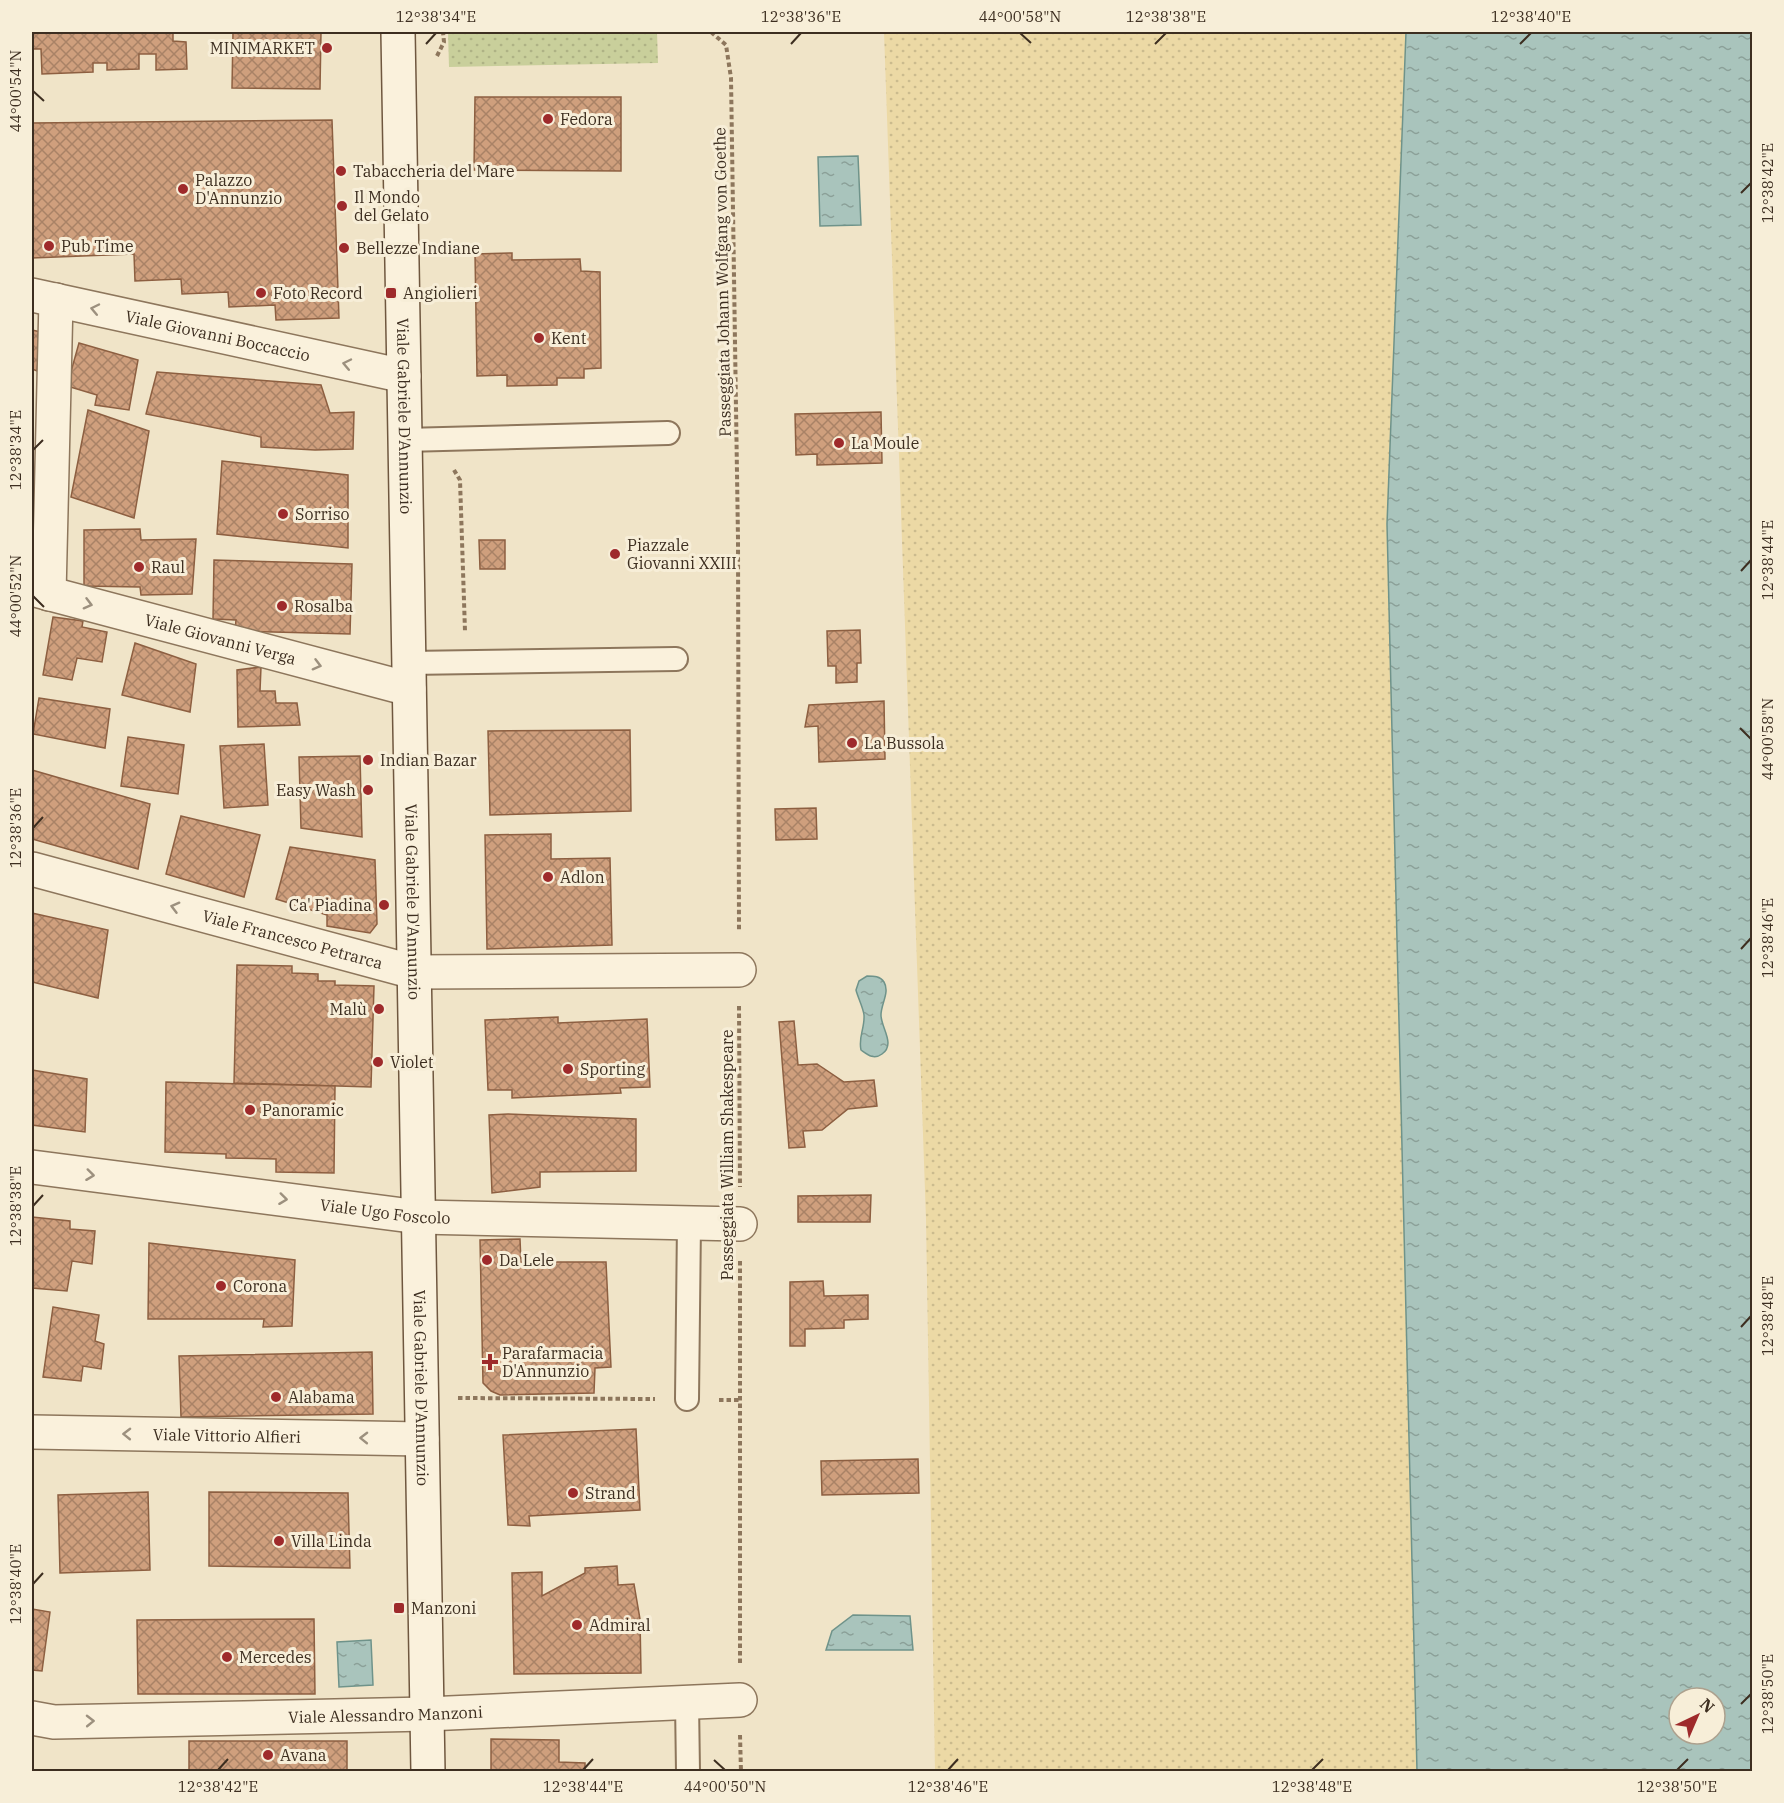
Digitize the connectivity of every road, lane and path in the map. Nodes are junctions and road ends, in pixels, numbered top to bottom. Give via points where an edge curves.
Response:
1 (398, 32) edge
2 (711, 32) edge
3 (44, 297) edge
4 (404, 376) junction
5 (668, 433) dead end
6 (405, 440) junction
7 (738, 539) joint
8 (40, 592) edge
9 (676, 659) dead end
10 (409, 676) junction
11 (32, 869) edge
12 (739, 970) junction
13 (414, 972) junction
14 (32, 1167) edge
15 (419, 1217) junction
16 (689, 1223) junction
17 (740, 1224) junction
18 (422, 1398) junction
19 (687, 1399) junction
20 (740, 1400) junction
21 (32, 1432) edge
22 (422, 1439) junction
23 (740, 1700) junction
24 (687, 1702) junction
25 (427, 1714) junction
26 (32, 1718) edge
27 (428, 1772) edge
28 (688, 1772) edge
29 (741, 1772) edge

1 - 4 street, Viale Gabriele D'Annunzio
2 - 7 path, Passeggiata Johann Wolfgang von Goethe via 726,45 731,78
4 -> 3 street, Viale Giovanni Boccaccio
3 - 8 street
4 - 6 street, Viale Gabriele D'Annunzio
5 - 6 lane
6 - 10 street, Viale Gabriele D'Annunzio
7 - 12 path, Passeggiata William Shakespeare
8 -> 10 street, Viale Giovanni Verga
9 - 10 lane
10 - 13 street, Viale Gabriele D'Annunzio
13 -> 11 street, Viale Francesco Petrarca
12 - 13 street, Viale Francesco Petrarca
12 - 17 path, Passeggiata William Shakespeare
13 - 15 street, Viale Gabriele D'Annunzio
14 -> 15 street, Viale Ugo Foscolo
15 - 16 street, Viale Ugo Foscolo
15 - 18 street, Viale Gabriele D'Annunzio
16 - 17 street, Viale Ugo Foscolo
16 - 19 lane
17 - 20 path, Passeggiata William Shakespeare
18 - 19 path
18 - 22 street, Viale Gabriele D'Annunzio
19 - 20 path
20 - 23 path, Passeggiata William Shakespeare
22 -> 21 street, Viale Vittorio Alfieri
22 - 25 street, Viale Gabriele D'Annunzio
23 - 24 street, Viale Alessandro Manzoni
23 - 29 path, Passeggiata William Shakespeare
24 - 25 street, Viale Alessandro Manzoni
24 - 28 lane
26 -> 25 street, Viale Alessandro Manzoni via 54,1722
25 - 27 street, Viale Gabriele D'Annunzio

